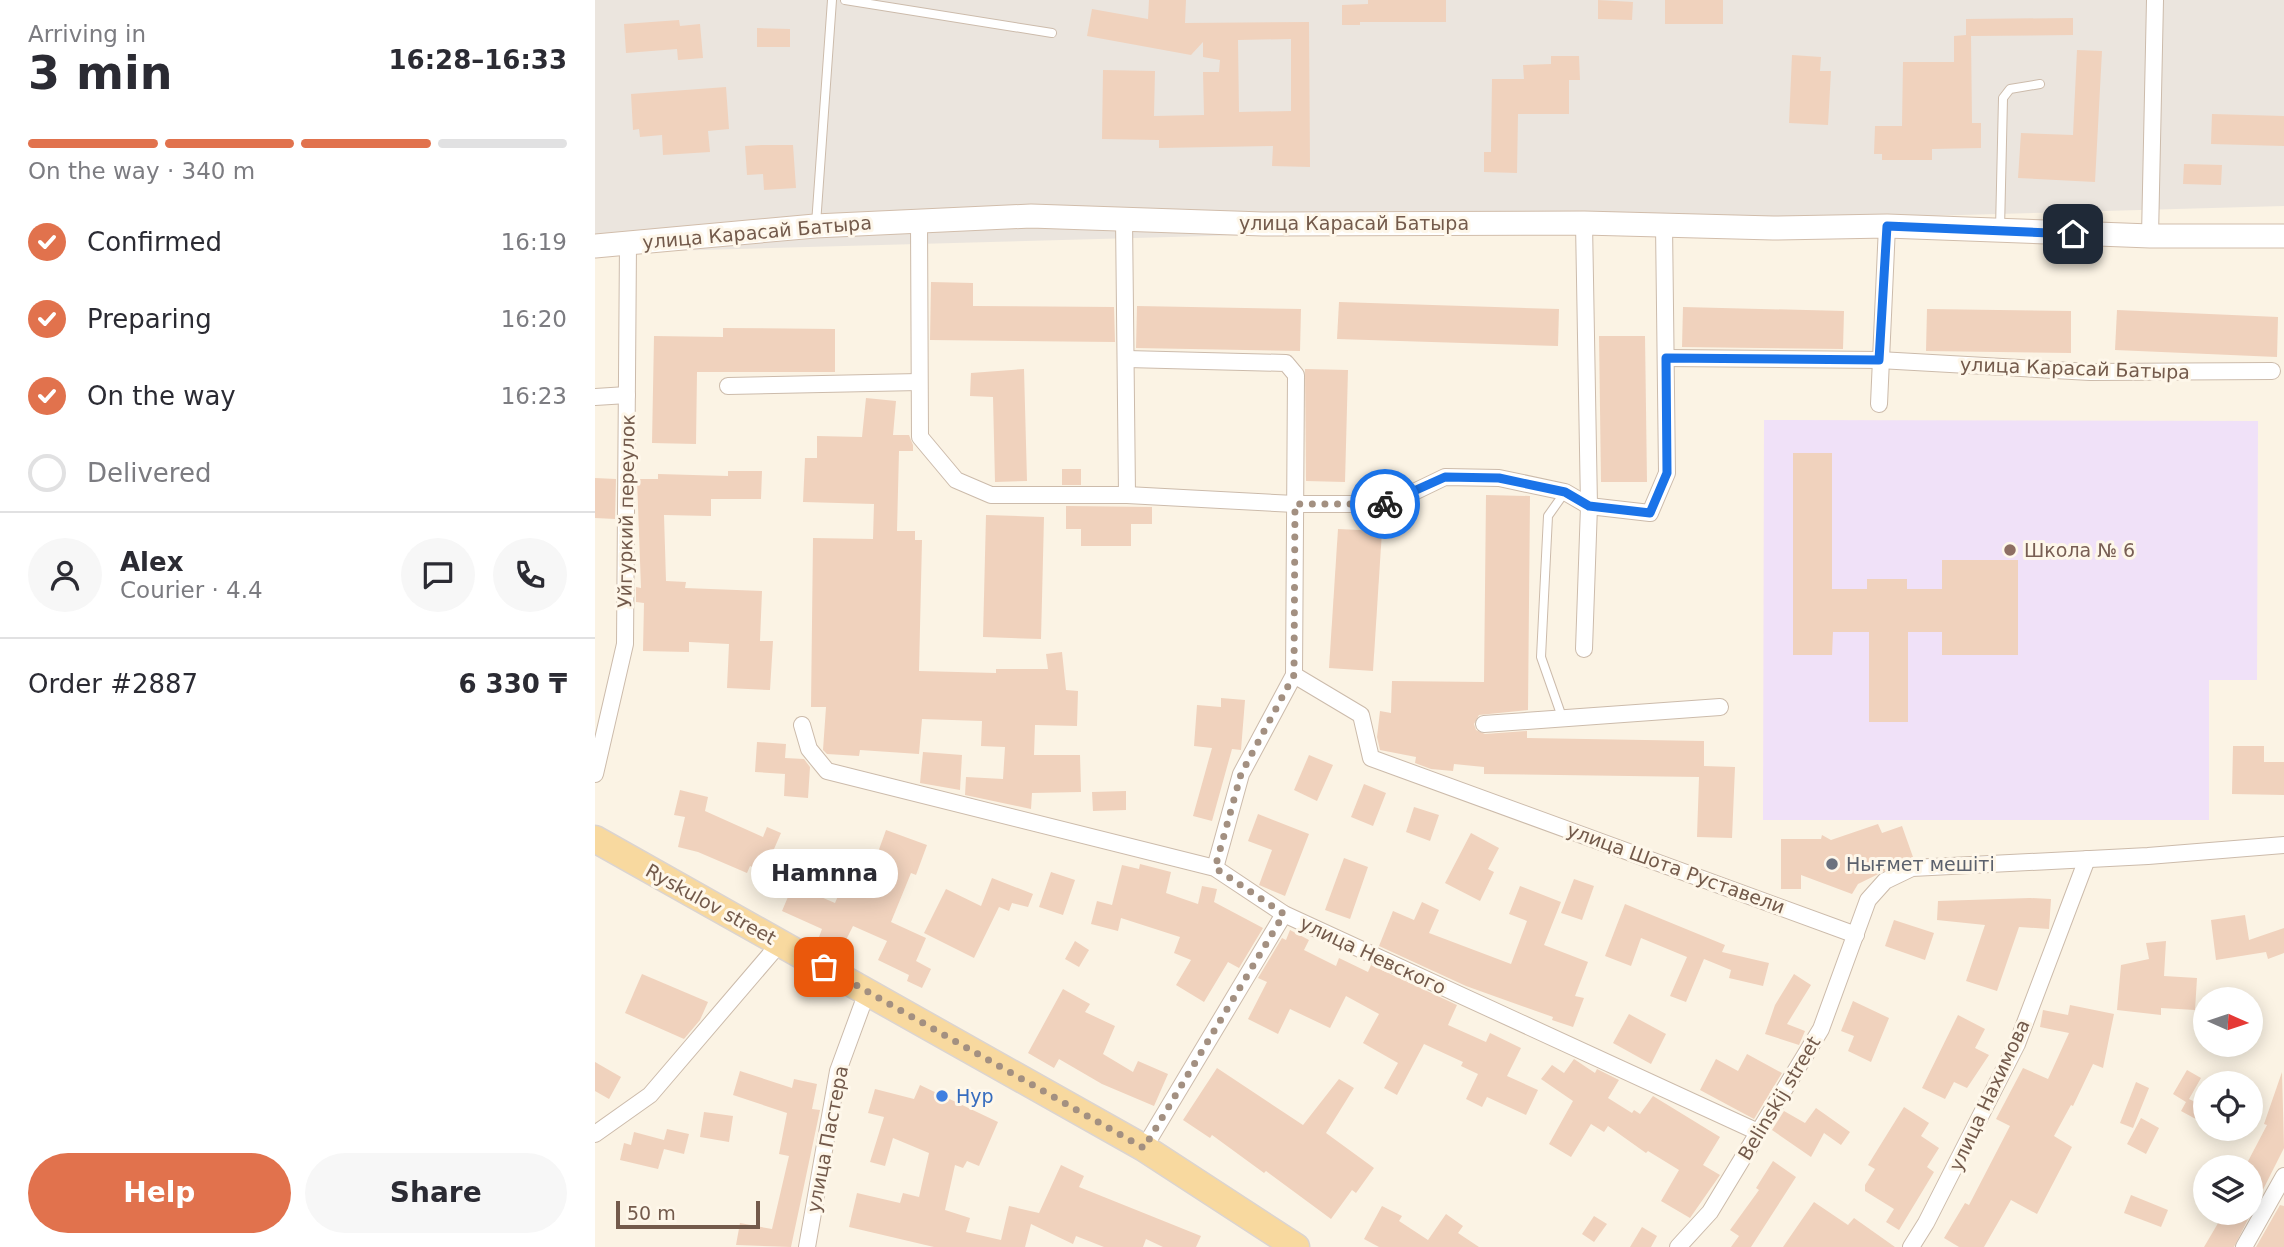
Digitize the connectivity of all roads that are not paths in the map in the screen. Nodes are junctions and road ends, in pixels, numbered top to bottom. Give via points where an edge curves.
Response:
1 (832, 0) edge
2 (845, 0) edge
3 (2155, 0) edge
4 (1052, 33) dead end
5 (2040, 84) dead end
6 (1124, 218) junction
7 (919, 219) junction
8 (1584, 223) junction
9 (1664, 224) junction
10 (815, 226) junction
11 (1887, 226) junction
12 (2000, 232) junction
13 (2150, 236) junction
14 (2284, 236) edge
15 (628, 243) junction
16 (595, 246) edge
17 (1666, 358) junction
18 (1127, 359) junction
19 (1879, 360) junction
20 (2272, 371) dead end
21 (919, 382) junction
22 (728, 386) dead end
23 (628, 395) junction
24 (595, 397) edge
25 (1879, 404) dead end
26 (1565, 492) junction
27 (1127, 495) junction
28 (1295, 504) junction
29 (1589, 506) junction
30 (1584, 649) dead end
31 (1294, 675) junction
32 (1720, 707) dead end
33 (1562, 717) junction
34 (1484, 724) dead end
35 (802, 725) dead end
36 (595, 775) edge
37 (595, 839) edge
38 (2284, 845) edge
39 (2087, 859) junction
40 (1215, 868) junction
41 (1284, 914) junction
42 (1856, 934) junction
43 (780, 943) junction
44 (867, 992) junction
45 (1759, 1132) junction
46 (595, 1134) edge
47 (1144, 1148) junction
48 (2284, 1177) edge
49 (807, 1247) edge
50 (1296, 1247) edge
51 (1678, 1247) edge
52 (1911, 1247) edge
53 (2244, 1247) edge

1 - 10 lane
2 - 4 lane
3 - 13 street
5 - 12 lane via 2010,89 2003,98
6 - 7 main road, улица Карасай Батыра
6 - 8 main road, улица Карасай Батыра via 1263,224
6 - 18 street
7 - 10 main road, улица Карасай Батыра
7 - 21 street
8 - 9 main road, улица Карасай Батыра
8 - 29 street
9 - 11 main road, улица Карасай Батыра
9 - 17 street
10 - 15 main road, улица Карасай Батыра
11 - 12 main road, улица Карасай Батыра
11 - 19 street
12 - 13 main road, улица Карасай Батыра
13 - 14 main road, улица Карасай Батыра
15 - 16 main road, улица Карасай Батыра
15 - 23 street, Уйгуркий переулок
17 - 19 street, улица Карасай Батыра
17 - 29 street via 1667,473 1650,513
18 - 27 street
18 - 28 street via 1286,363 1296,374
19 - 20 street, улица Карасай Батыра via 2090,372
19 - 25 street
21 - 22 street
21 - 27 street via 921,437 956,480 991,495
23 - 24 street
23 - 36 street, Уйгуркий переулок via 625,644
26 - 28 street via 1499,478 1445,477 1389,504
26 - 29 street
26 - 33 lane via 1548,516 1541,657
27 - 28 street
28 - 31 street
29 - 30 street
31 - 40 street via 1241,774
31 - 42 street, улица Шота Руставели via 1361,715 1371,758
32 - 33 street
33 - 34 street
35 - 40 street, улица Невского via 809,749 827,771
37 - 43 main road, Ryskulov street
38 - 39 street
39 - 42 street via 1912,868 1885,881 1868,900
39 - 52 street, улица Нахимова via 2017,1044
40 - 41 street, улица Невского
41 - 45 street, улица Невского
41 - 47 street
42 - 45 street, Belinskij street via 1821,1030
43 - 44 main road, Ryskulov street
43 - 46 street via 650,1095
44 - 47 main road, Ryskulov street
44 - 49 street, улица Пастера via 838,1071
45 - 51 street, Belinskij street via 1710,1212
47 - 50 main road, Ryskulov street
48 - 53 street

